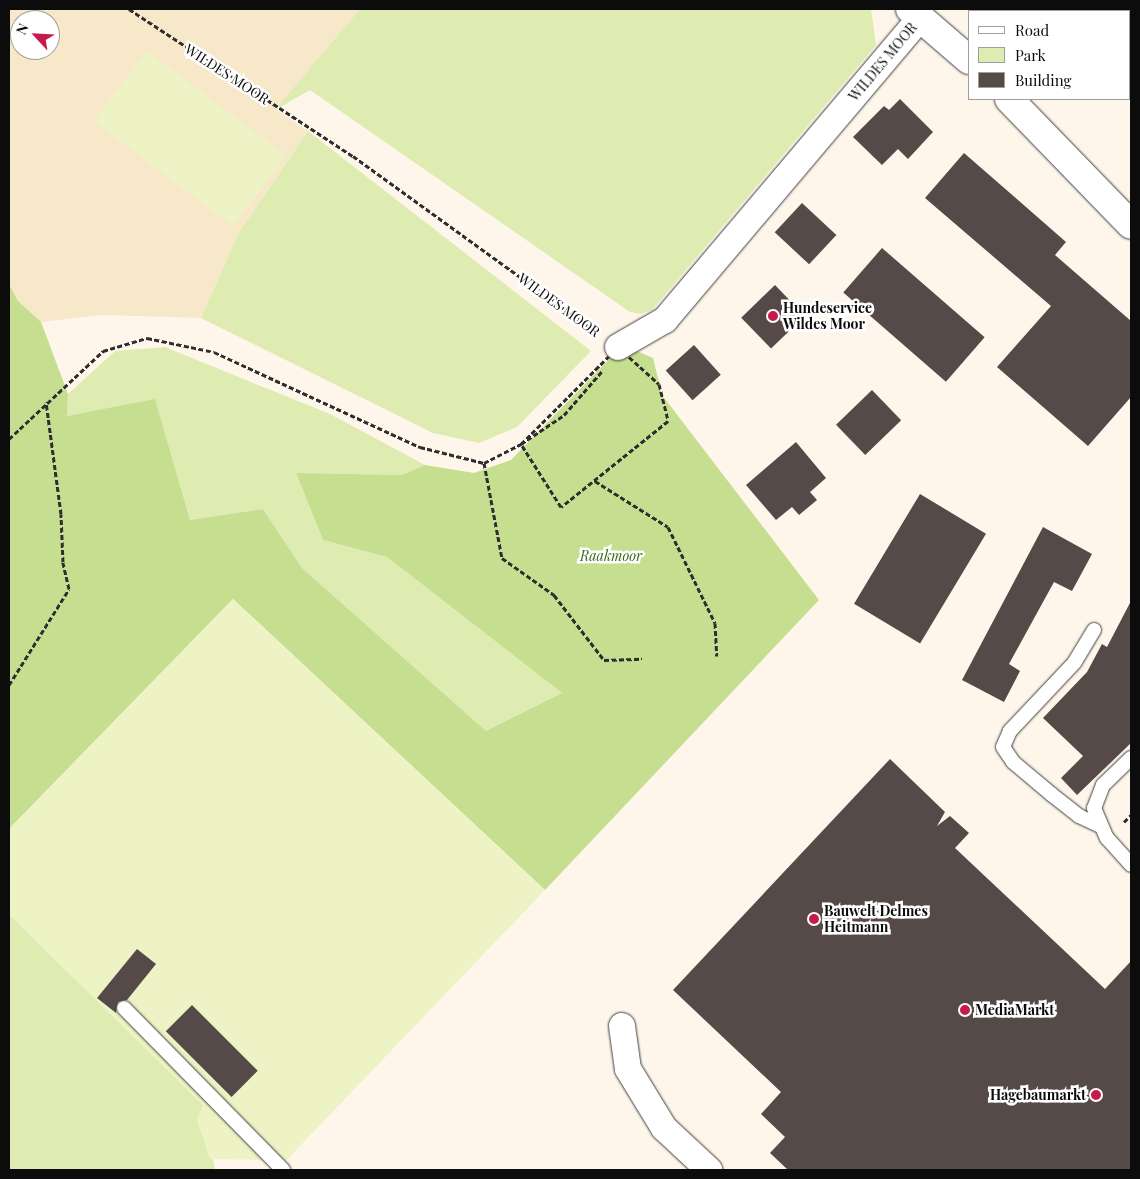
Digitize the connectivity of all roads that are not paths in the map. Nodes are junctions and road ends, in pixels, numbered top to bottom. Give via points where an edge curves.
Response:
1 (915, 13) edge
2 (968, 59) edge
3 (1010, 100) edge
4 (1131, 225) edge
5 (610, 342) road end
6 (1094, 630) dead end
7 (1131, 758) edge
8 (1098, 825) junction
9 (1131, 865) edge
10 (124, 1008) dead end
11 (622, 1026) dead end
12 (283, 1170) edge
13 (709, 1170) edge

1 - 2 street
1 - 5 street, WILDES MOOR via 665,320
3 - 4 street
6 - 8 lane via 1075,662 1010,731 1003,747 1013,762 1051,794 1079,816
7 - 8 lane via 1097,794 1094,808
8 - 9 lane
10 - 12 lane
11 - 13 street via 628,1069 664,1128

